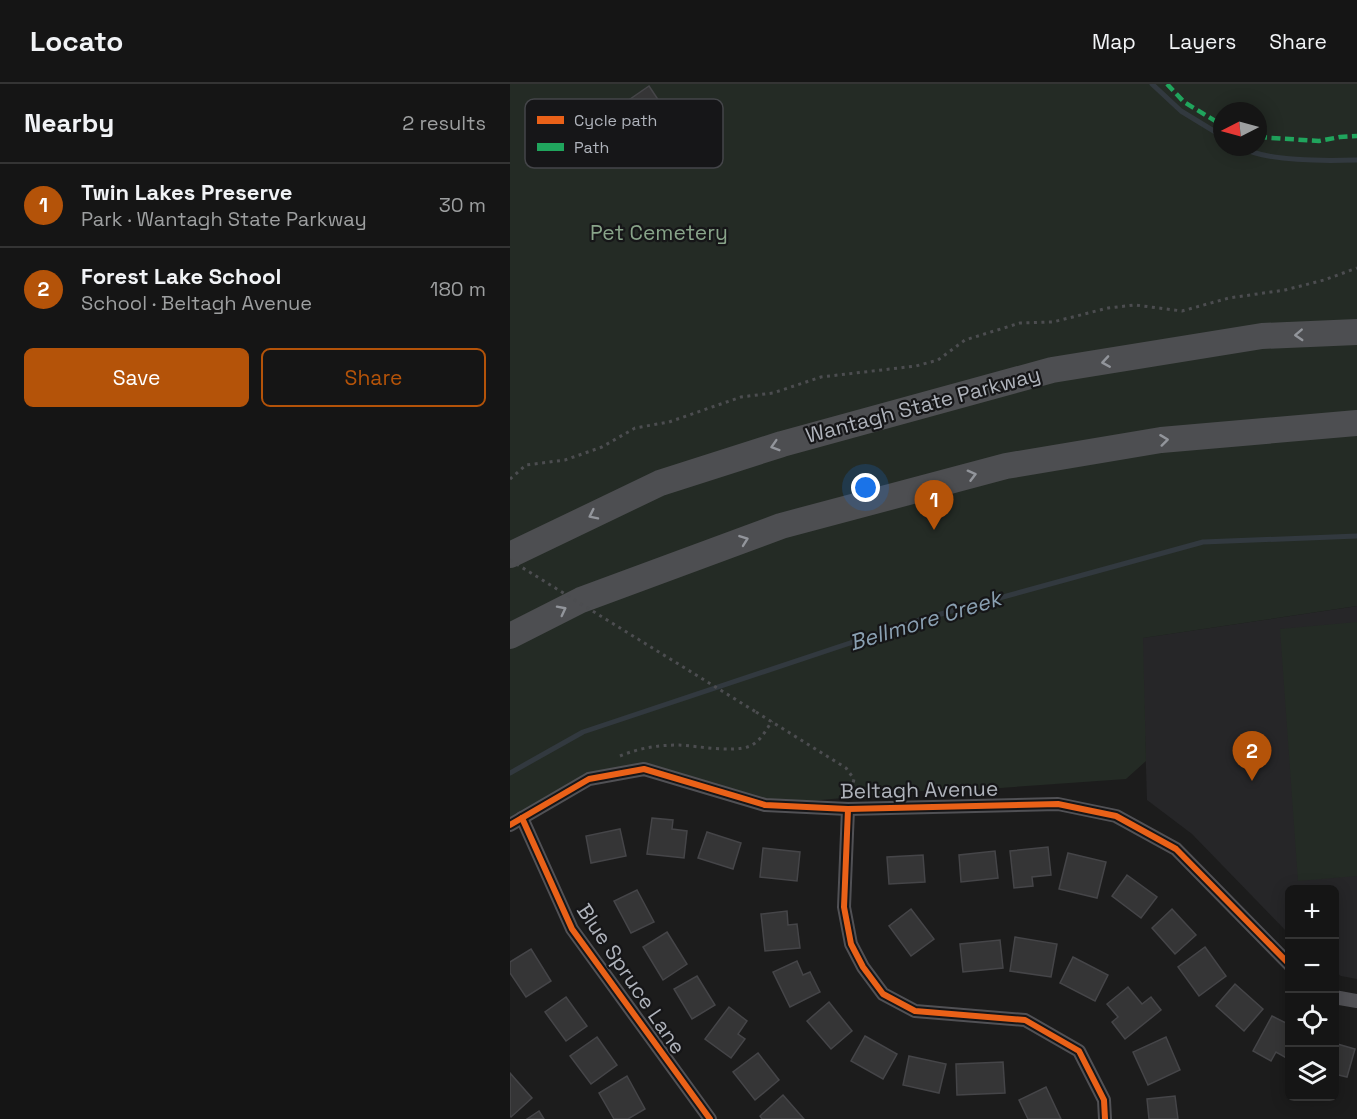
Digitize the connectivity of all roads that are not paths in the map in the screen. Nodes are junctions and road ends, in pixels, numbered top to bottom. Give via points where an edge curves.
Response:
1 (1357, 332) edge
2 (1357, 423) edge
3 (510, 555) edge
4 (510, 636) edge
5 (848, 809) junction
6 (516, 821) edge
7 (1285, 960) edge
8 (1339, 998) edge
9 (1357, 1001) edge
10 (710, 1119) edge
11 (1105, 1119) edge

1 -> 3 highway, Wantagh State Parkway via 1262,336 1052,370 782,444 660,483
4 -> 2 highway via 581,600 781,526 1006,466 1161,440
5 - 6 street, Beltagh Avenue via 765,805 644,769 590,779
5 - 7 street, Beltagh Avenue via 1058,804 1116,816 1176,849
5 - 11 street via 844,907 849,935 863,967 883,994 915,1011 1025,1020 1078,1051 1104,1100
6 - 10 street, Blue Spruce Lane via 572,929
8 - 9 street

